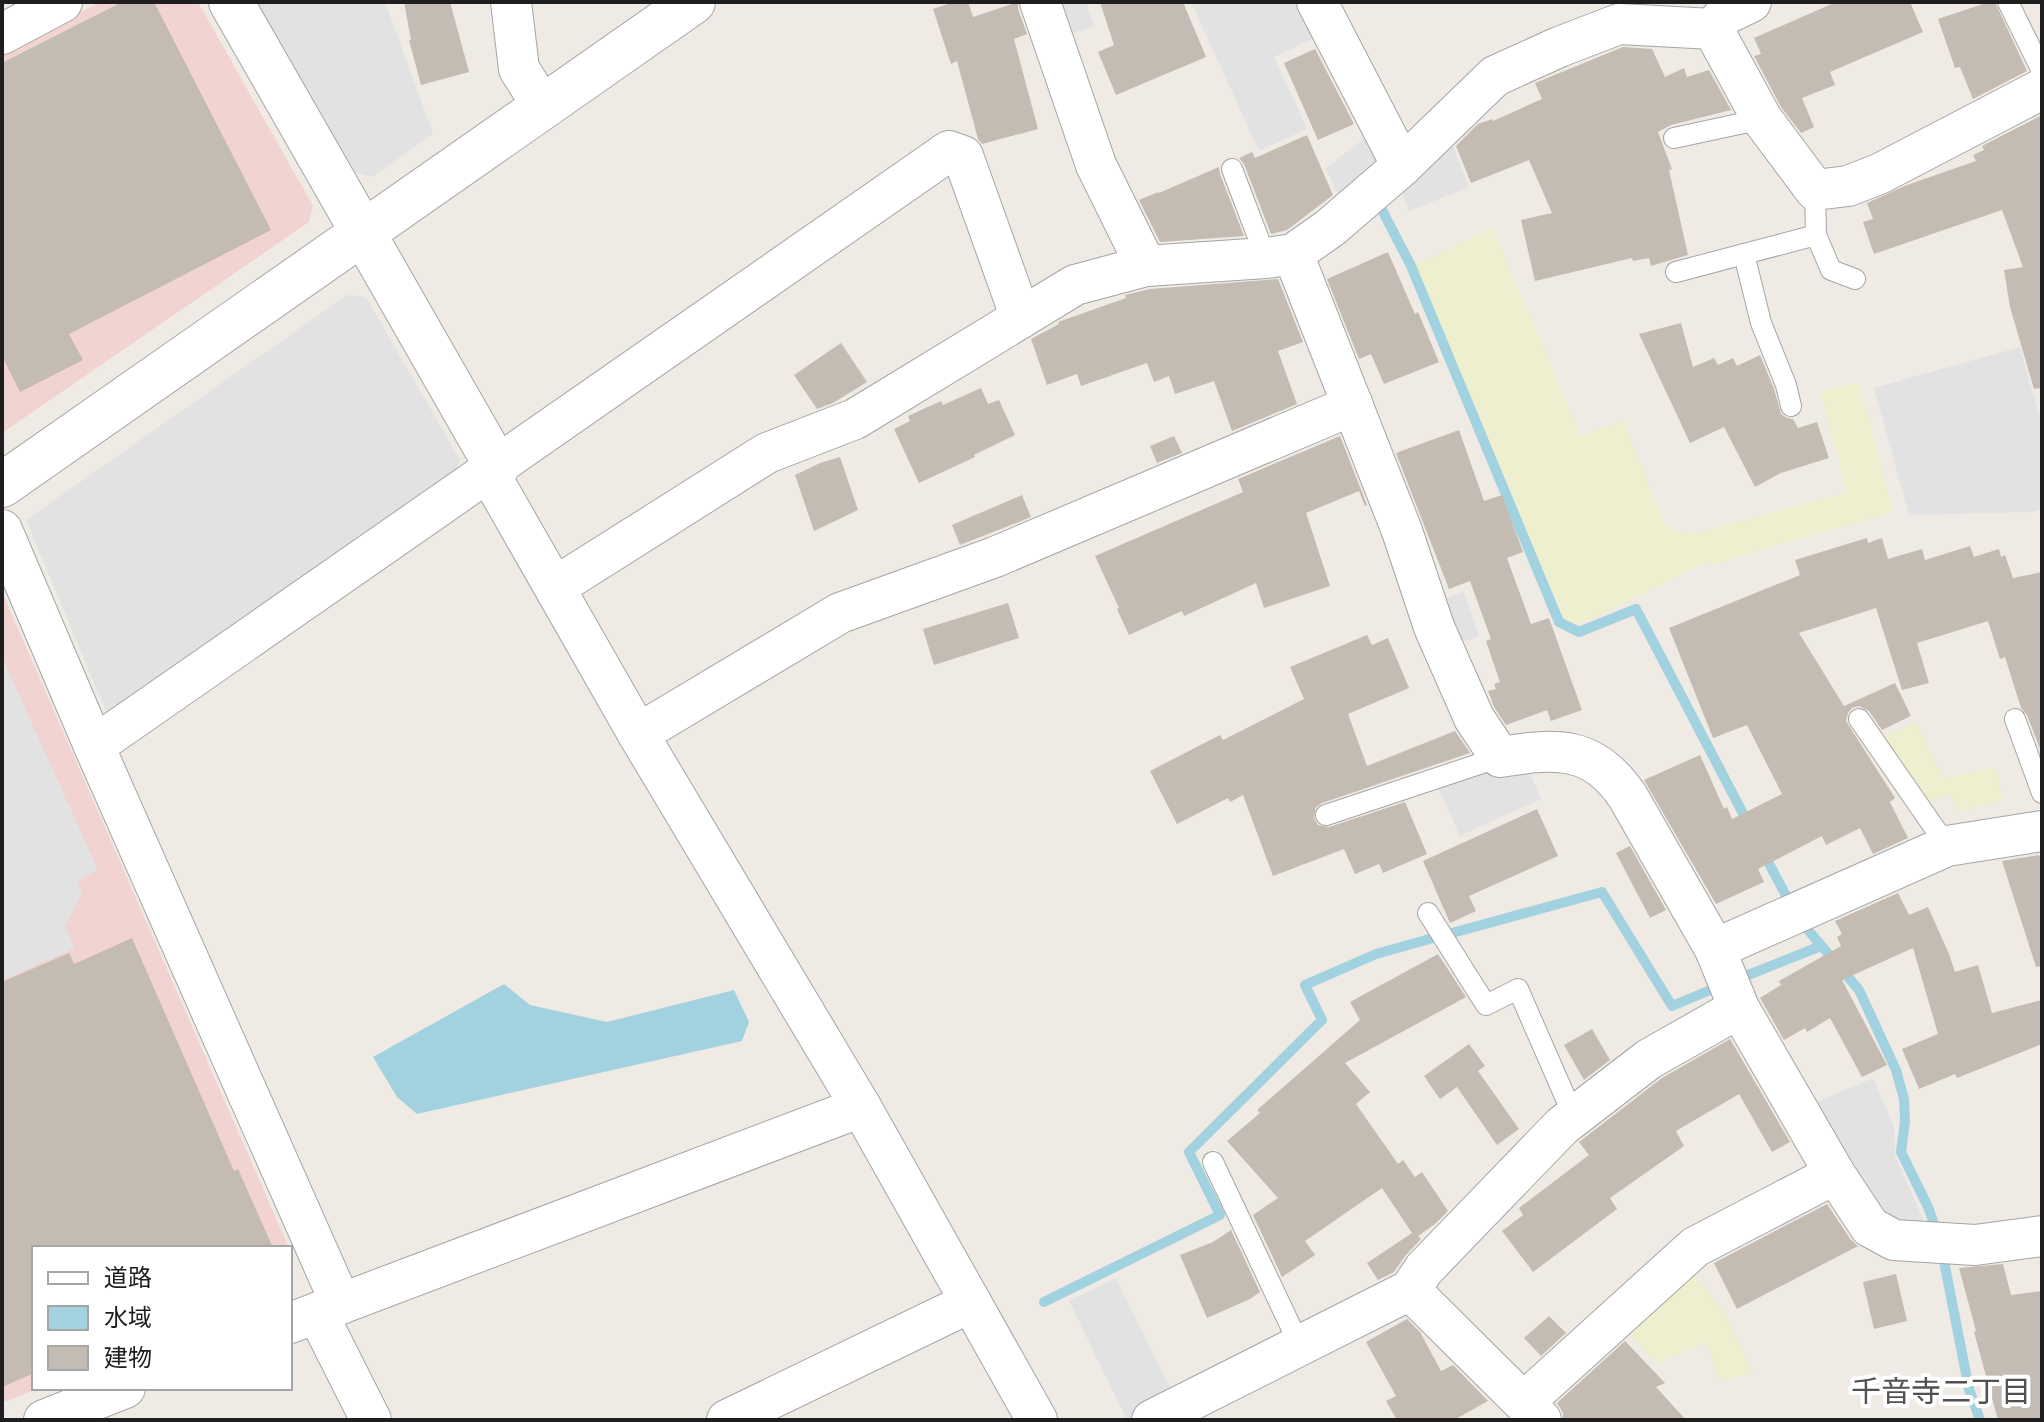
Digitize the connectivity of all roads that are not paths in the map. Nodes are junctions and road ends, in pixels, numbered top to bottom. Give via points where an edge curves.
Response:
1 (62, 2) edge
2 (231, 2) edge
3 (511, 2) edge
4 (693, 2) edge
5 (1040, 2) edge
6 (1317, 2) edge
7 (1751, 2) edge
8 (2008, 2) edge
9 (1615, 13) edge
10 (1713, 29) junction
11 (2, 34) edge
12 (2042, 71) edge
13 (2042, 89) edge
14 (543, 107) junction
15 (1762, 119) junction
16 (1674, 138) dead end
17 (1402, 166) junction
18 (1232, 169) dead end
19 (1815, 190) junction
20 (363, 232) junction
21 (1816, 235) junction
22 (1744, 254) junction
23 (1280, 256) junction
24 (1146, 266) junction
25 (1676, 272) dead end
26 (1855, 279) dead end
27 (1021, 318) junction
28 (1353, 405) junction
29 (1791, 406) dead end
30 (493, 470) junction
31 (2, 485) edge
32 (2, 530) edge
33 (555, 587) junction
34 (1859, 719) dead end
35 (2015, 719) dead end
36 (638, 734) junction
37 (94, 746) junction
38 (1500, 757) junction
39 (2042, 793) edge
40 (1326, 815) dead end
41 (2042, 831) edge
42 (1947, 846) junction
43 (1428, 913) dead end
44 (1715, 949) junction
45 (1739, 1008) junction
46 (861, 1107) junction
47 (1574, 1117) junction
48 (1213, 1162) dead end
49 (1835, 1174) junction
50 (2042, 1236) edge
51 (290, 1246) edge
52 (292, 1252) edge
53 (1410, 1290) junction
54 (971, 1302) junction
55 (316, 1313) edge
56 (1300, 1346) junction
57 (120, 1390) edge
58 (1533, 1411) edge
59 (44, 1420) edge
60 (371, 1420) edge
61 (727, 1420) edge
62 (1037, 1420) edge
63 (1152, 1420) edge

1 - 11 street
2 - 20 street
3 - 14 street via 519,69
4 - 14 street
5 - 24 street via 1096,165
6 - 17 street
7 - 10 street via 1724,15
8 - 12 lane
9 - 10 street
9 - 17 street via 1559,47 1495,76
10 - 15 street
13 - 19 street via 1879,174 1848,186
14 - 20 street
15 - 16 lane
15 - 19 street
17 - 23 street via 1330,228
18 - 23 lane
19 - 21 lane
20 - 30 street
20 - 31 street
21 - 22 lane
21 - 26 lane via 1831,270
22 - 25 lane
22 - 29 lane via 1761,323
23 - 24 street
23 - 28 street
24 - 27 street via 1075,285
27 - 30 street via 963,156 949,151
27 - 33 street via 855,419 767,453
28 - 36 street via 995,557 840,613
28 - 38 street via 1434,627 1474,718
30 - 33 street
30 - 37 street
32 - 37 street
33 - 36 street
34 - 42 lane
35 - 39 lane
36 - 46 street
37 - 51 street
38 - 40 lane
38 - 44 street via 1557,751 1598,764 1616,779
41 - 42 street
42 - 44 street
43 - 47 lane via 1486,1005 1518,989
44 - 45 street
45 - 47 street via 1649,1059
45 - 49 street
46 - 54 street
46 - 55 street
47 - 53 street via 1424,1269
48 - 56 lane
49 - 50 street via 1870,1227 1894,1240 1975,1245
49 - 58 street via 1695,1247
52 - 55 street
53 - 56 street
53 - 58 street
54 - 61 street
54 - 62 street
55 - 60 street
56 - 63 street
57 - 59 street

